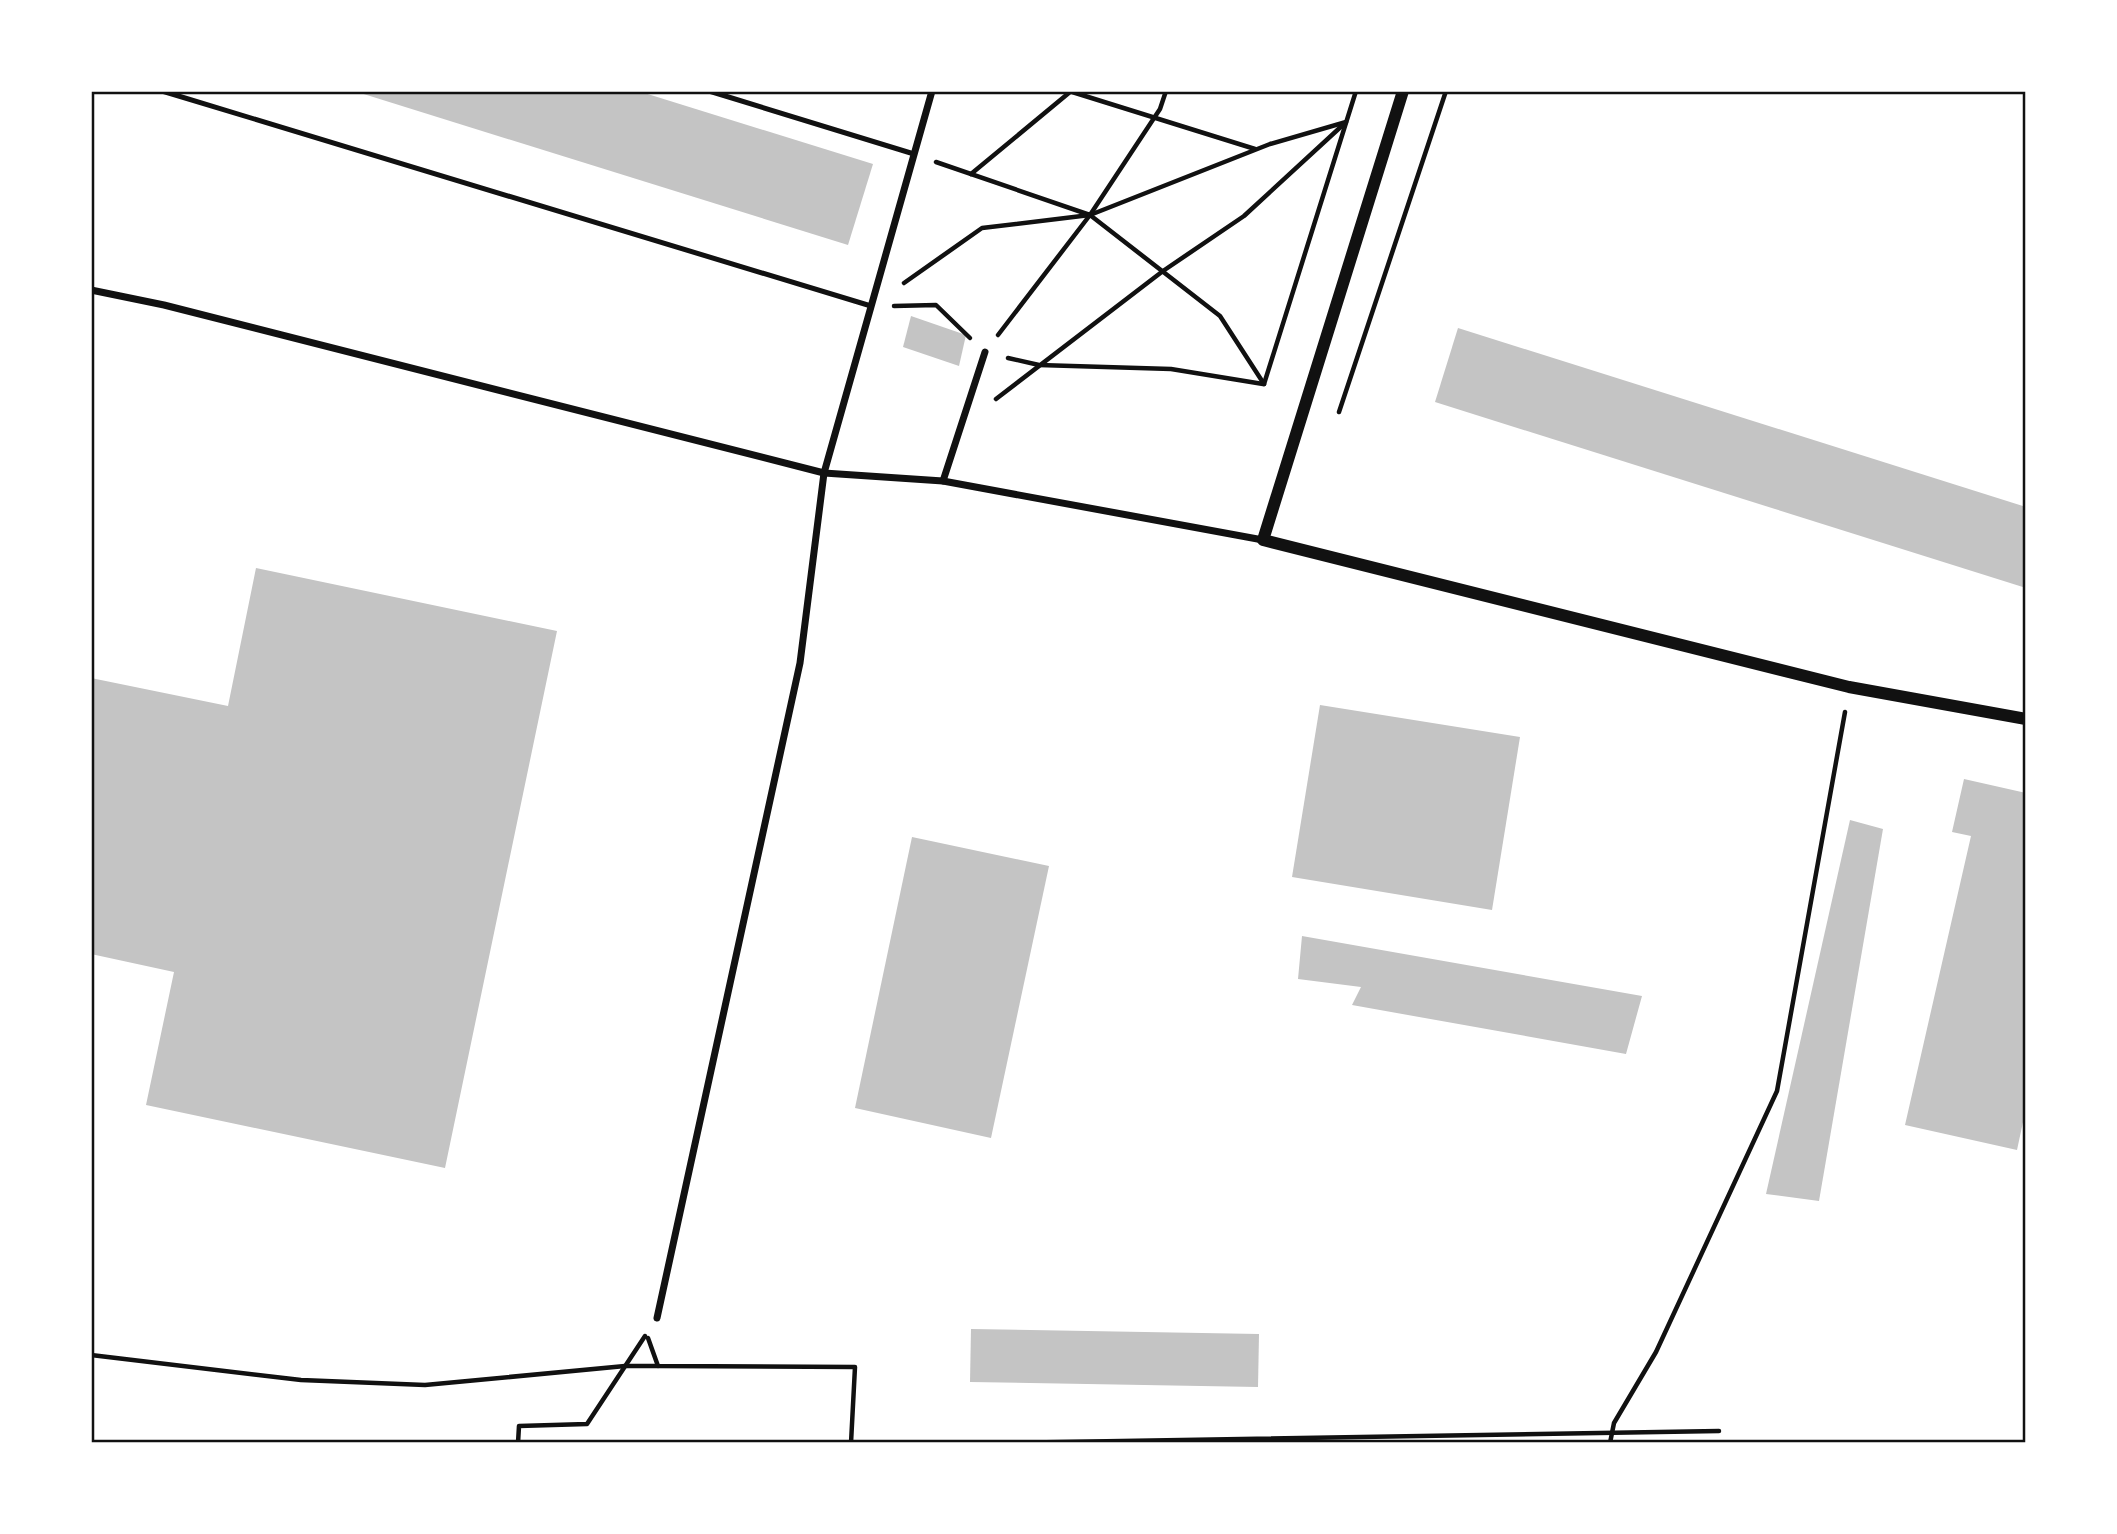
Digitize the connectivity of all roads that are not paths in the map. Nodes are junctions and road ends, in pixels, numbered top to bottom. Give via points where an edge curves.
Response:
1 (162, 91) edge
2 (709, 91) edge
3 (932, 91) edge
4 (1403, 91) edge
5 (914, 154) junction
6 (91, 290) edge
7 (871, 306) junction
8 (985, 352) road end
9 (824, 473) junction
10 (943, 481) junction
11 (1262, 540) junction
12 (2026, 719) edge
13 (657, 1318) dead end

1 - 7 lane
2 - 5 lane
3 - 5 street
4 - 11 street
5 - 7 street
6 - 9 street
7 - 9 street
8 - 10 street
9 - 10 street
9 - 13 street via 800,663
10 - 11 street
11 - 12 street via 1849,687

